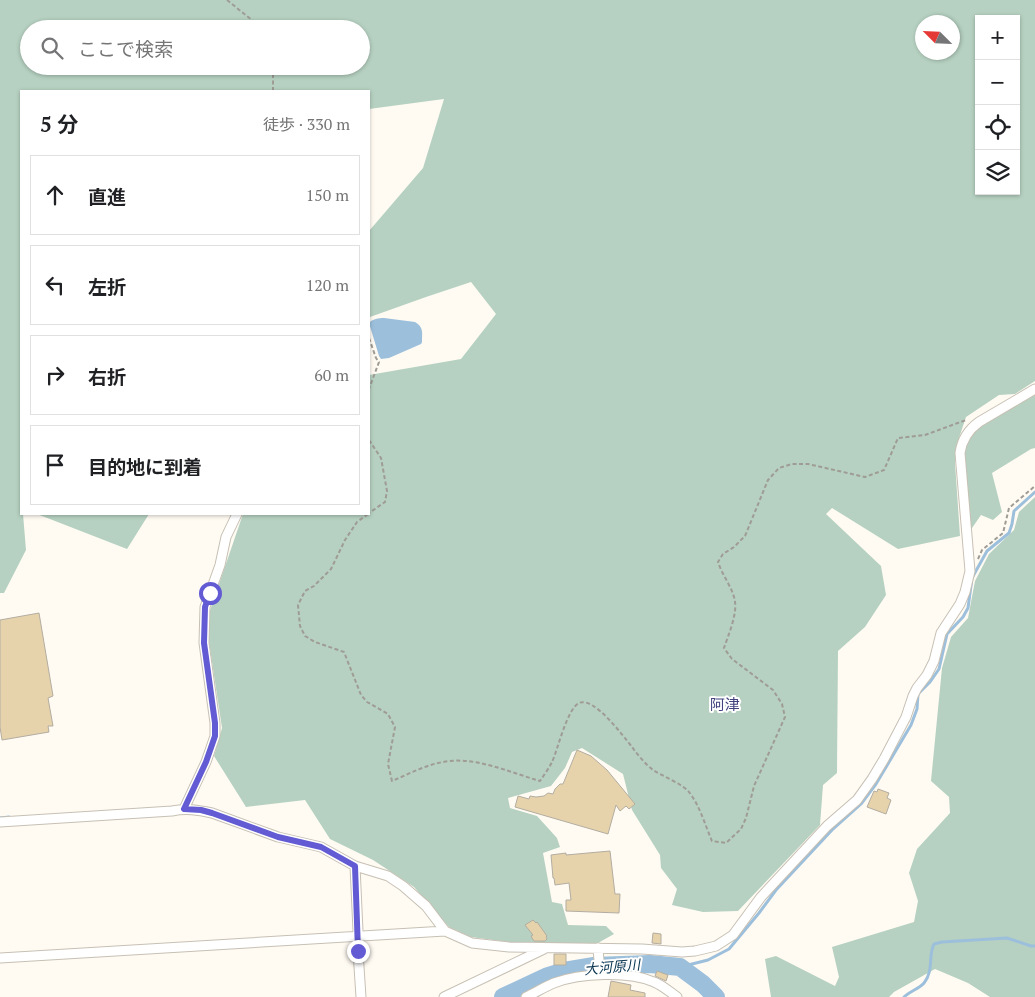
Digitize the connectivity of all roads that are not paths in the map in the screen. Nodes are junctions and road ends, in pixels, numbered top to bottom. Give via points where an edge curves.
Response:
1 (1035, 389) edge
2 (237, 515) edge
3 (184, 809) junction
4 (0, 822) edge
5 (355, 866) junction
6 (445, 930) junction
7 (357, 936) junction
8 (546, 948) junction
9 (598, 948) junction
10 (0, 958) edge
11 (599, 968) junction
12 (361, 997) edge
13 (444, 997) edge
14 (526, 997) edge
15 (677, 997) edge

1 - 9 street via 971,428 961,445 970,571 965,592 941,633 934,661 917,688 884,760 857,800 827,826 761,897 733,935 716,946 695,952
2 - 3 street via 226,537 205,607 204,643 215,736
3 - 4 street
3 - 5 street via 212,813 278,837 321,847
5 - 6 street via 388,876 403,886 426,906
5 - 7 street
6 - 7 street
6 - 8 street via 472,943
7 - 10 street
7 - 12 street
8 - 9 street
8 - 13 street
9 - 11 street
11 - 14 street via 554,983
11 - 15 street via 655,982

